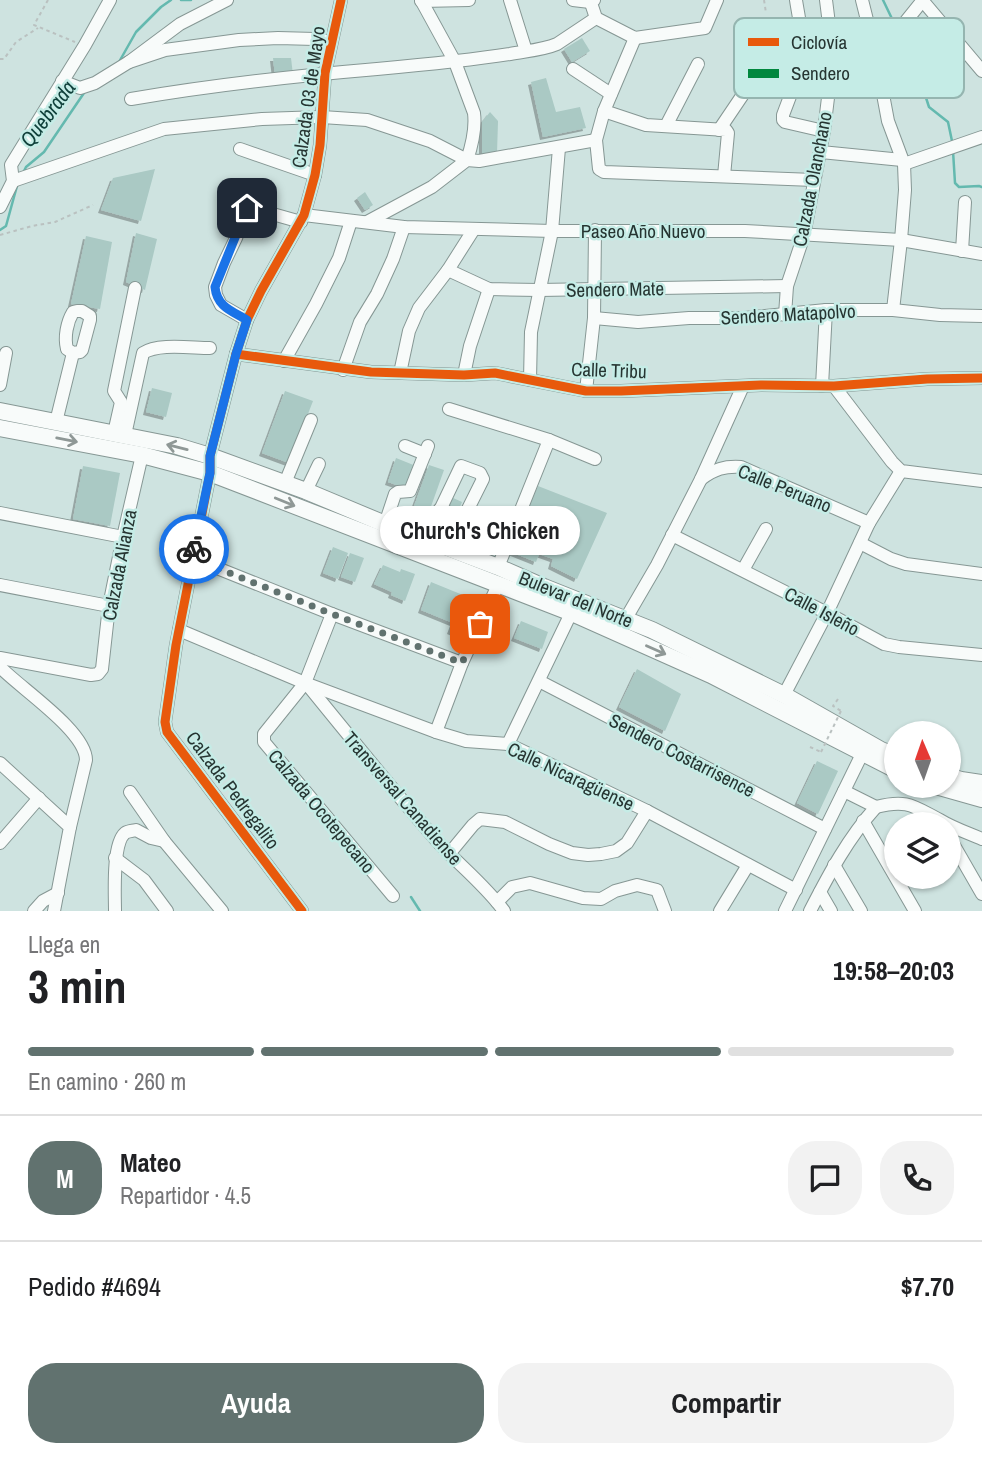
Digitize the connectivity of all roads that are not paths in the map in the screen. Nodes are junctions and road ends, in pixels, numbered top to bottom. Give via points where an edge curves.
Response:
1 (110, 0) edge
2 (227, 0) edge
3 (341, 0) edge
4 (421, 0) edge
5 (468, 0) edge
6 (510, 0) edge
7 (573, 0) edge
8 (717, 0) edge
9 (796, 0) edge
10 (826, 0) edge
11 (862, 0) edge
12 (922, 0) edge
13 (591, 1) edge
14 (596, 18) junction
15 (799, 18) edge
16 (828, 18) edge
17 (866, 18) edge
18 (910, 18) edge
19 (937, 18) edge
20 (635, 38) junction
21 (331, 42) junction
22 (964, 50) edge
23 (526, 51) junction
24 (129, 62) junction
25 (455, 62) junction
26 (698, 64) dead end
27 (573, 69) dead end
28 (982, 71) edge
29 (325, 73) junction
30 (62, 81) junction
31 (611, 94) junction
32 (741, 98) edge
33 (789, 98) edge
34 (828, 98) edge
35 (884, 98) edge
36 (131, 99) dead end
37 (604, 111) junction
38 (323, 117) junction
39 (666, 125) junction
40 (719, 130) junction
41 (824, 131) junction
42 (982, 137) edge
43 (596, 140) junction
44 (559, 148) junction
45 (240, 149) dead end
46 (821, 152) junction
47 (467, 160) junction
48 (903, 162) junction
49 (315, 175) junction
50 (724, 176) junction
51 (19, 179) junction
52 (814, 180) junction
53 (230, 202) dead end
54 (965, 202) dead end
55 (0, 207) edge
56 (247, 208) junction
57 (302, 219) junction
58 (351, 221) junction
59 (367, 222) junction
60 (404, 227) junction
61 (474, 229) junction
62 (595, 230) junction
63 (551, 231) junction
64 (804, 235) junction
65 (901, 240) junction
66 (962, 251) junction
67 (982, 254) edge
68 (448, 270) junction
69 (787, 286) junction
70 (135, 288) dead end
71 (489, 289) junction
72 (593, 289) junction
73 (539, 290) junction
74 (826, 310) junction
75 (893, 310) junction
76 (785, 315) junction
77 (982, 316) edge
78 (594, 318) junction
79 (247, 320) junction
80 (210, 348) dead end
81 (6, 353) dead end
82 (73, 353) dead end
83 (236, 354) junction
84 (284, 361) junction
85 (342, 370) junction
86 (400, 373) junction
87 (464, 375) junction
88 (982, 379) edge
89 (530, 380) junction
90 (0, 385) edge
91 (743, 386) junction
92 (828, 386) junction
93 (586, 391) junction
94 (449, 409) dead end
95 (0, 411) edge
96 (311, 420) dead end
97 (56, 422) junction
98 (0, 428) edge
99 (120, 434) junction
100 (549, 440) junction
101 (405, 446) dead end
102 (142, 455) junction
103 (210, 456) junction
104 (594, 459) dead end
105 (319, 464) dead end
106 (901, 471) junction
107 (210, 473) junction
108 (701, 479) junction
109 (982, 481) edge
110 (285, 483) junction
111 (306, 491) junction
112 (0, 513) edge
113 (869, 523) junction
114 (385, 524) junction
115 (766, 529) dead end
116 (672, 535) junction
117 (123, 537) junction
118 (421, 538) junction
119 (860, 543) junction
120 (462, 553) junction
121 (192, 558) junction
122 (498, 567) junction
123 (743, 570) junction
124 (982, 574) edge
125 (0, 585) edge
126 (498, 585) junction
127 (109, 606) junction
128 (574, 607) junction
129 (827, 613) junction
130 (332, 614) junction
131 (625, 620) junction
132 (179, 630) junction
133 (982, 655) edge
134 (0, 658) edge
135 (462, 663) junction
136 (0, 667) edge
137 (539, 681) junction
138 (305, 683) junction
139 (783, 695) junction
140 (436, 732) junction
141 (508, 744) junction
142 (864, 748) junction
143 (884, 753) edge
144 (884, 762) edge
145 (0, 763) edge
146 (961, 780) edge
147 (844, 791) junction
148 (961, 791) edge
149 (130, 792) dead end
150 (981, 795) edge
151 (39, 798) junction
152 (876, 807) junction
153 (646, 811) junction
154 (927, 812) edge
155 (863, 821) junction
156 (70, 827) junction
157 (825, 829) junction
158 (961, 830) edge
159 (982, 839) edge
160 (164, 841) junction
161 (0, 843) edge
162 (449, 854) junction
163 (115, 858) junction
164 (961, 858) edge
165 (834, 864) junction
166 (748, 865) junction
167 (796, 890) junction
168 (820, 892) junction
169 (58, 893) junction
170 (982, 894) edge
171 (393, 896) dead end
172 (500, 906) edge
173 (34, 911) edge
174 (54, 911) edge
175 (115, 911) edge
176 (167, 911) edge
177 (222, 911) edge
178 (302, 911) edge
179 (665, 911) edge
180 (720, 911) edge
181 (785, 911) edge
182 (810, 911) edge
183 (831, 911) edge
184 (861, 911) edge
185 (915, 911) edge

1 - 30 street
2 - 24 street via 180,24
3 - 21 street, Calzada 03 de Mayo
4 - 5 street
4 - 25 street
6 - 23 street
7 - 13 street
8 - 20 street via 705,28
9 - 15 street
10 - 16 street, Calzada Olanchano
11 - 17 street
12 - 18 street
12 - 19 street
13 - 14 street
14 - 20 street
14 - 23 street via 551,47
20 - 31 street
21 - 24 street via 239,40 165,50
21 - 29 street, Calzada 03 de Mayo
22 - 28 street
23 - 25 street
24 - 30 street via 80,88
25 - 29 street
25 - 47 street via 475,121
26 - 39 street
27 - 31 street
29 - 36 street
29 - 38 street, Calzada 03 de Mayo
30 - 51 street via 11,165
31 - 37 street
32 - 40 street
33 - 41 street via 785,122
34 - 41 street, Calzada Olanchano
35 - 48 street
37 - 39 street via 646,125
37 - 43 street
38 - 47 street via 367,120 430,141
38 - 49 street, Calzada 03 de Mayo
38 - 51 street via 164,129
39 - 40 street
40 - 50 street via 728,133
41 - 46 street, Calzada Olanchano
42 - 48 street
43 - 44 street
43 - 50 street via 599,169 604,172
44 - 47 street
44 - 63 street
45 - 49 street
46 - 48 street
46 - 52 street, Calzada Olanchano
47 - 59 street via 432,187
48 - 65 street
49 - 57 street, Calzada 03 de Mayo
50 - 52 street
51 - 55 street
52 - 64 street, Calzada Olanchano
53 - 56 street, Paseo Año Nuevo
54 - 66 street
56 - 57 street, Paseo Año Nuevo
56 - 79 street via 215,287 221,305
57 - 58 street, Paseo Año Nuevo
57 - 79 street, Calzada 03 de Mayo
58 - 59 street, Paseo Año Nuevo
58 - 84 street via 339,257
59 - 60 street, Paseo Año Nuevo
60 - 61 street, Paseo Año Nuevo
60 - 85 street
61 - 63 street, Paseo Año Nuevo
61 - 68 street
62 - 63 street, Paseo Año Nuevo
62 - 64 street, Paseo Año Nuevo
62 - 72 street
63 - 73 street
64 - 65 street, Paseo Año Nuevo
64 - 69 street, Calzada Olanchano
65 - 66 street, Paseo Año Nuevo
65 - 75 street
66 - 67 street, Paseo Año Nuevo
68 - 71 street, Sendero Mate
68 - 86 street via 419,308
69 - 72 street, Sendero Mate
69 - 76 street, Calzada Olanchano
70 - 99 street via 114,391 121,402
71 - 73 street, Sendero Mate
71 - 87 street
72 - 73 street, Sendero Mate
72 - 78 street
73 - 89 street via 531,332
74 - 75 street, Sendero Matapolvo
74 - 76 street, Sendero Matapolvo
74 - 92 street
75 - 77 street, Sendero Matapolvo
76 - 78 street, Sendero Matapolvo via 638,322
78 - 93 street
79 - 83 street, Calzada 03 de Mayo
80 - 99 street via 143,353
81 - 90 street
82 - 97 street
83 - 84 street, Calle Tribu
83 - 103 street, Calzada 03 de Mayo
84 - 85 street, Calle Tribu
85 - 86 street, Calle Tribu
86 - 87 street, Calle Tribu
87 - 89 street, Calle Tribu via 495,373
88 - 92 street, Calle Tribu
89 - 93 street, Calle Tribu
91 - 92 street, Calle Tribu
91 - 93 street, Calle Tribu
91 - 108 street
92 - 106 street
94 - 100 street
95 - 97 main road, Bulevar del Norte
96 - 110 street
97 - 99 main road, Bulevar del Norte
98 -> 102 main road, Bulevar del Norte
103 -> 99 main road, Bulevar del Norte
100 - 104 street
100 - 122 street
101 - 114 street via 426,450 410,491 395,494
102 - 107 main road, Bulevar del Norte
102 - 117 street, Calzada Alianza
103 - 107 street, Calzada 03 de Mayo
103 - 110 main road, Bulevar del Norte
105 - 111 street
106 - 109 street
106 - 113 street
107 - 121 street, Calzada Pedregalito
107 -> 126 main road, Bulevar del Norte
108 - 113 street, Calle Peruano via 726,466 741,467
108 - 116 street
110 - 111 main road, Bulevar del Norte
111 - 114 main road, Bulevar del Norte
112 - 117 street
113 - 119 street
114 - 118 main road, Bulevar del Norte
115 - 123 street
116 - 123 street, Calle Isleño
116 - 131 street
117 - 127 street, Calzada Alianza
118 - 120 main road, Bulevar del Norte
118 - 120 street via 452,513
119 - 124 street via 906,564
119 - 129 street
120 - 122 main road, Bulevar del Norte
121 - 130 street
121 - 132 street, Calzada Pedregalito
122 - 128 main road, Bulevar del Norte
123 - 129 street, Calle Isleño
125 - 127 street
126 - 128 main road, Bulevar del Norte
126 - 135 street
127 - 134 street, Calzada Alianza via 98,674
128 - 131 main road, Bulevar del Norte
128 - 137 street
128 -> 142 main road, Bulevar del Norte via 855,748
129 - 133 street, Calle Isleño via 884,644
129 - 139 street
130 - 135 street
130 - 138 street, Calzada Ocotepecano
131 - 139 main road, Bulevar del Norte
132 - 138 street, Calle Nicaragüense
132 - 178 street, Calzada Pedregalito via 167,732
135 - 140 street
136 - 156 street via 70,730 86,753
137 - 141 street
137 - 157 street, Sendero Costarrisence
138 - 140 street, Calle Nicaragüense
138 - 162 street, Transversal Canadiense
138 - 171 street, Calzada Ocotepecano via 264,734 264,742
139 - 142 main road, Bulevar del Norte
140 - 141 street, Calle Nicaragüense via 466,741
141 - 153 street, Calle Nicaragüense
142 - 143 main road, Bulevar del Norte
142 - 144 main road, Bulevar del Norte
142 - 147 street
145 - 151 street
146 - 150 main road
147 - 152 street
147 - 157 street
148 - 150 main road
149 - 160 street
151 - 156 street
151 - 161 street
152 - 154 street via 906,803
152 - 155 street
153 - 162 street via 627,843 616,851 572,853 505,822 480,820
153 - 166 street, Calle Nicaragüense
155 - 165 street
155 - 185 street
156 - 169 street
157 - 167 street
158 - 159 street
160 - 163 street via 136,830 125,833
160 - 177 street
162 - 172 street, Transversal Canadiense
163 - 175 street
163 - 176 street via 144,880
164 - 170 street
165 - 168 street
165 - 184 street
166 - 167 street, Calle Nicaragüense
166 - 180 street
167 - 181 street
168 - 182 street
168 - 183 street
169 - 173 street
169 - 174 street
172 - 179 street via 512,887 530,883 601,899 637,884 657,890

